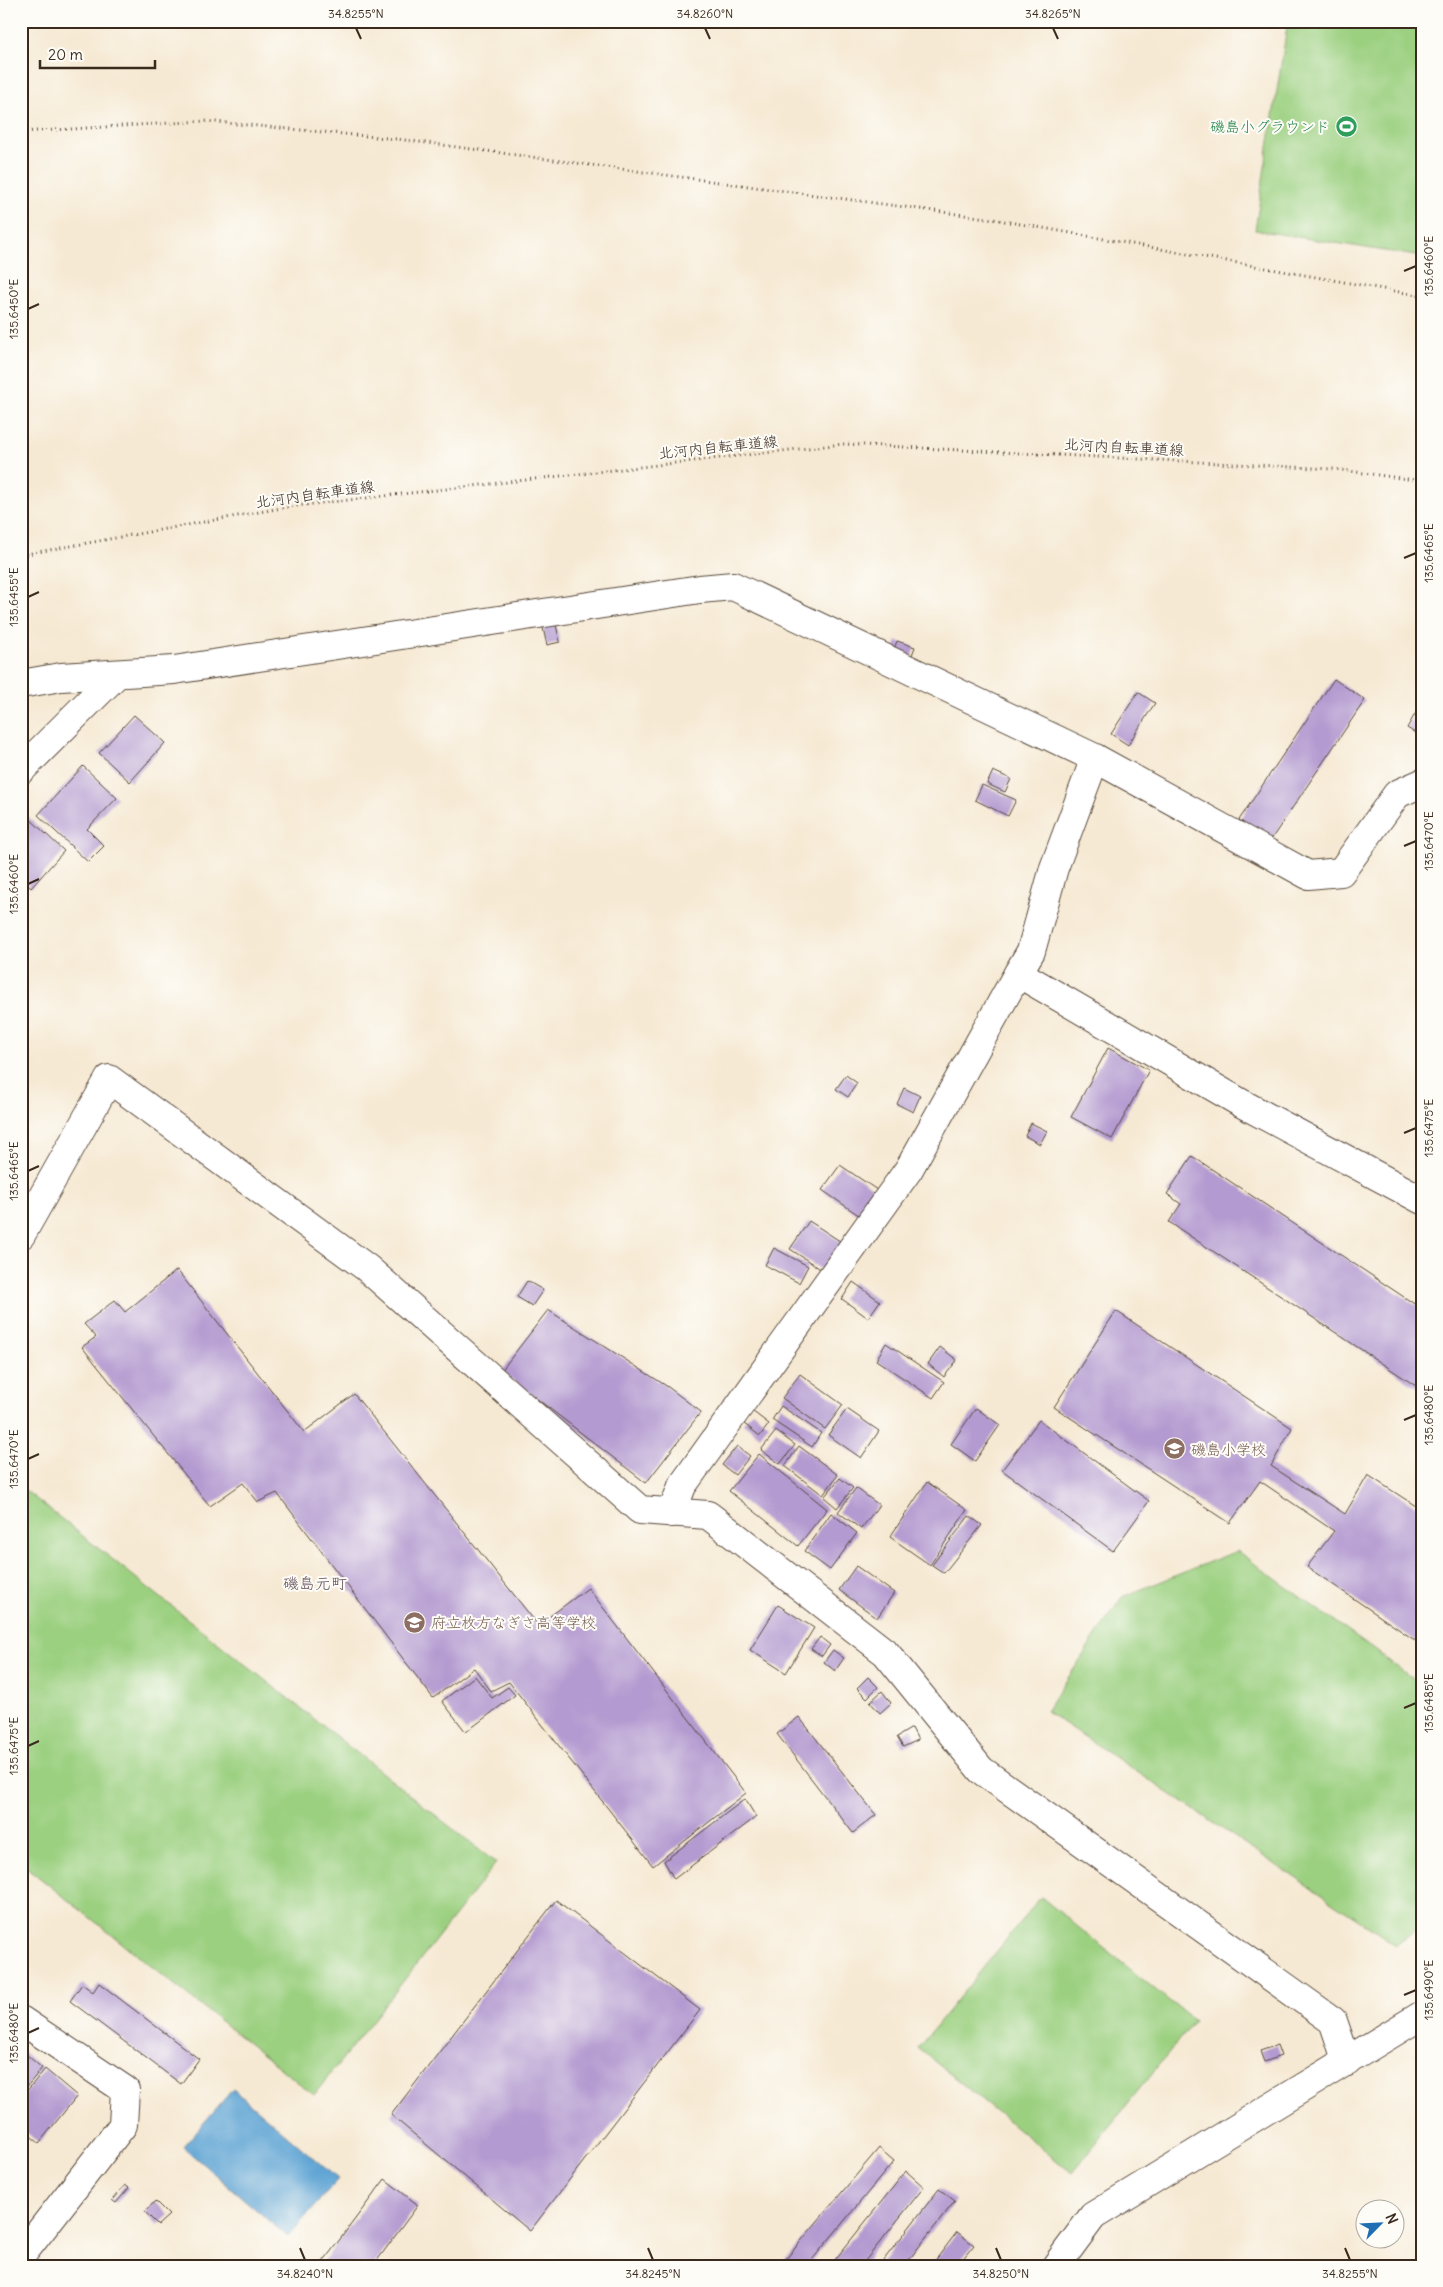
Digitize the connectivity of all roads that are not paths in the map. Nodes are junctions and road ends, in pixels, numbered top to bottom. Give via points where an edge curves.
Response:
1 (117, 674) junction
2 (21, 684) edge
3 (1095, 758) junction
4 (21, 770) edge
5 (1422, 783) edge
6 (1018, 973) junction
7 (1422, 1200) edge
8 (21, 1235) edge
9 (672, 1513) junction
10 (1422, 2015) edge
11 (21, 2020) edge
12 (1347, 2062) junction
13 (21, 2256) edge
14 (1056, 2266) edge

1 - 2 street via 61,677
1 - 3 street via 174,670 733,586
1 - 4 street
3 - 5 street via 1308,875 1340,872 1398,794
3 - 6 street via 1054,868 1031,951
6 - 7 street via 1241,1104
6 - 9 street via 909,1169 682,1486
8 - 9 street via 109,1079 367,1268 640,1510
9 - 12 street via 708,1516 886,1654 981,1770 1333,2021
10 - 12 street
11 - 13 street via 125,2090 123,2124
12 - 14 street via 1093,2216

